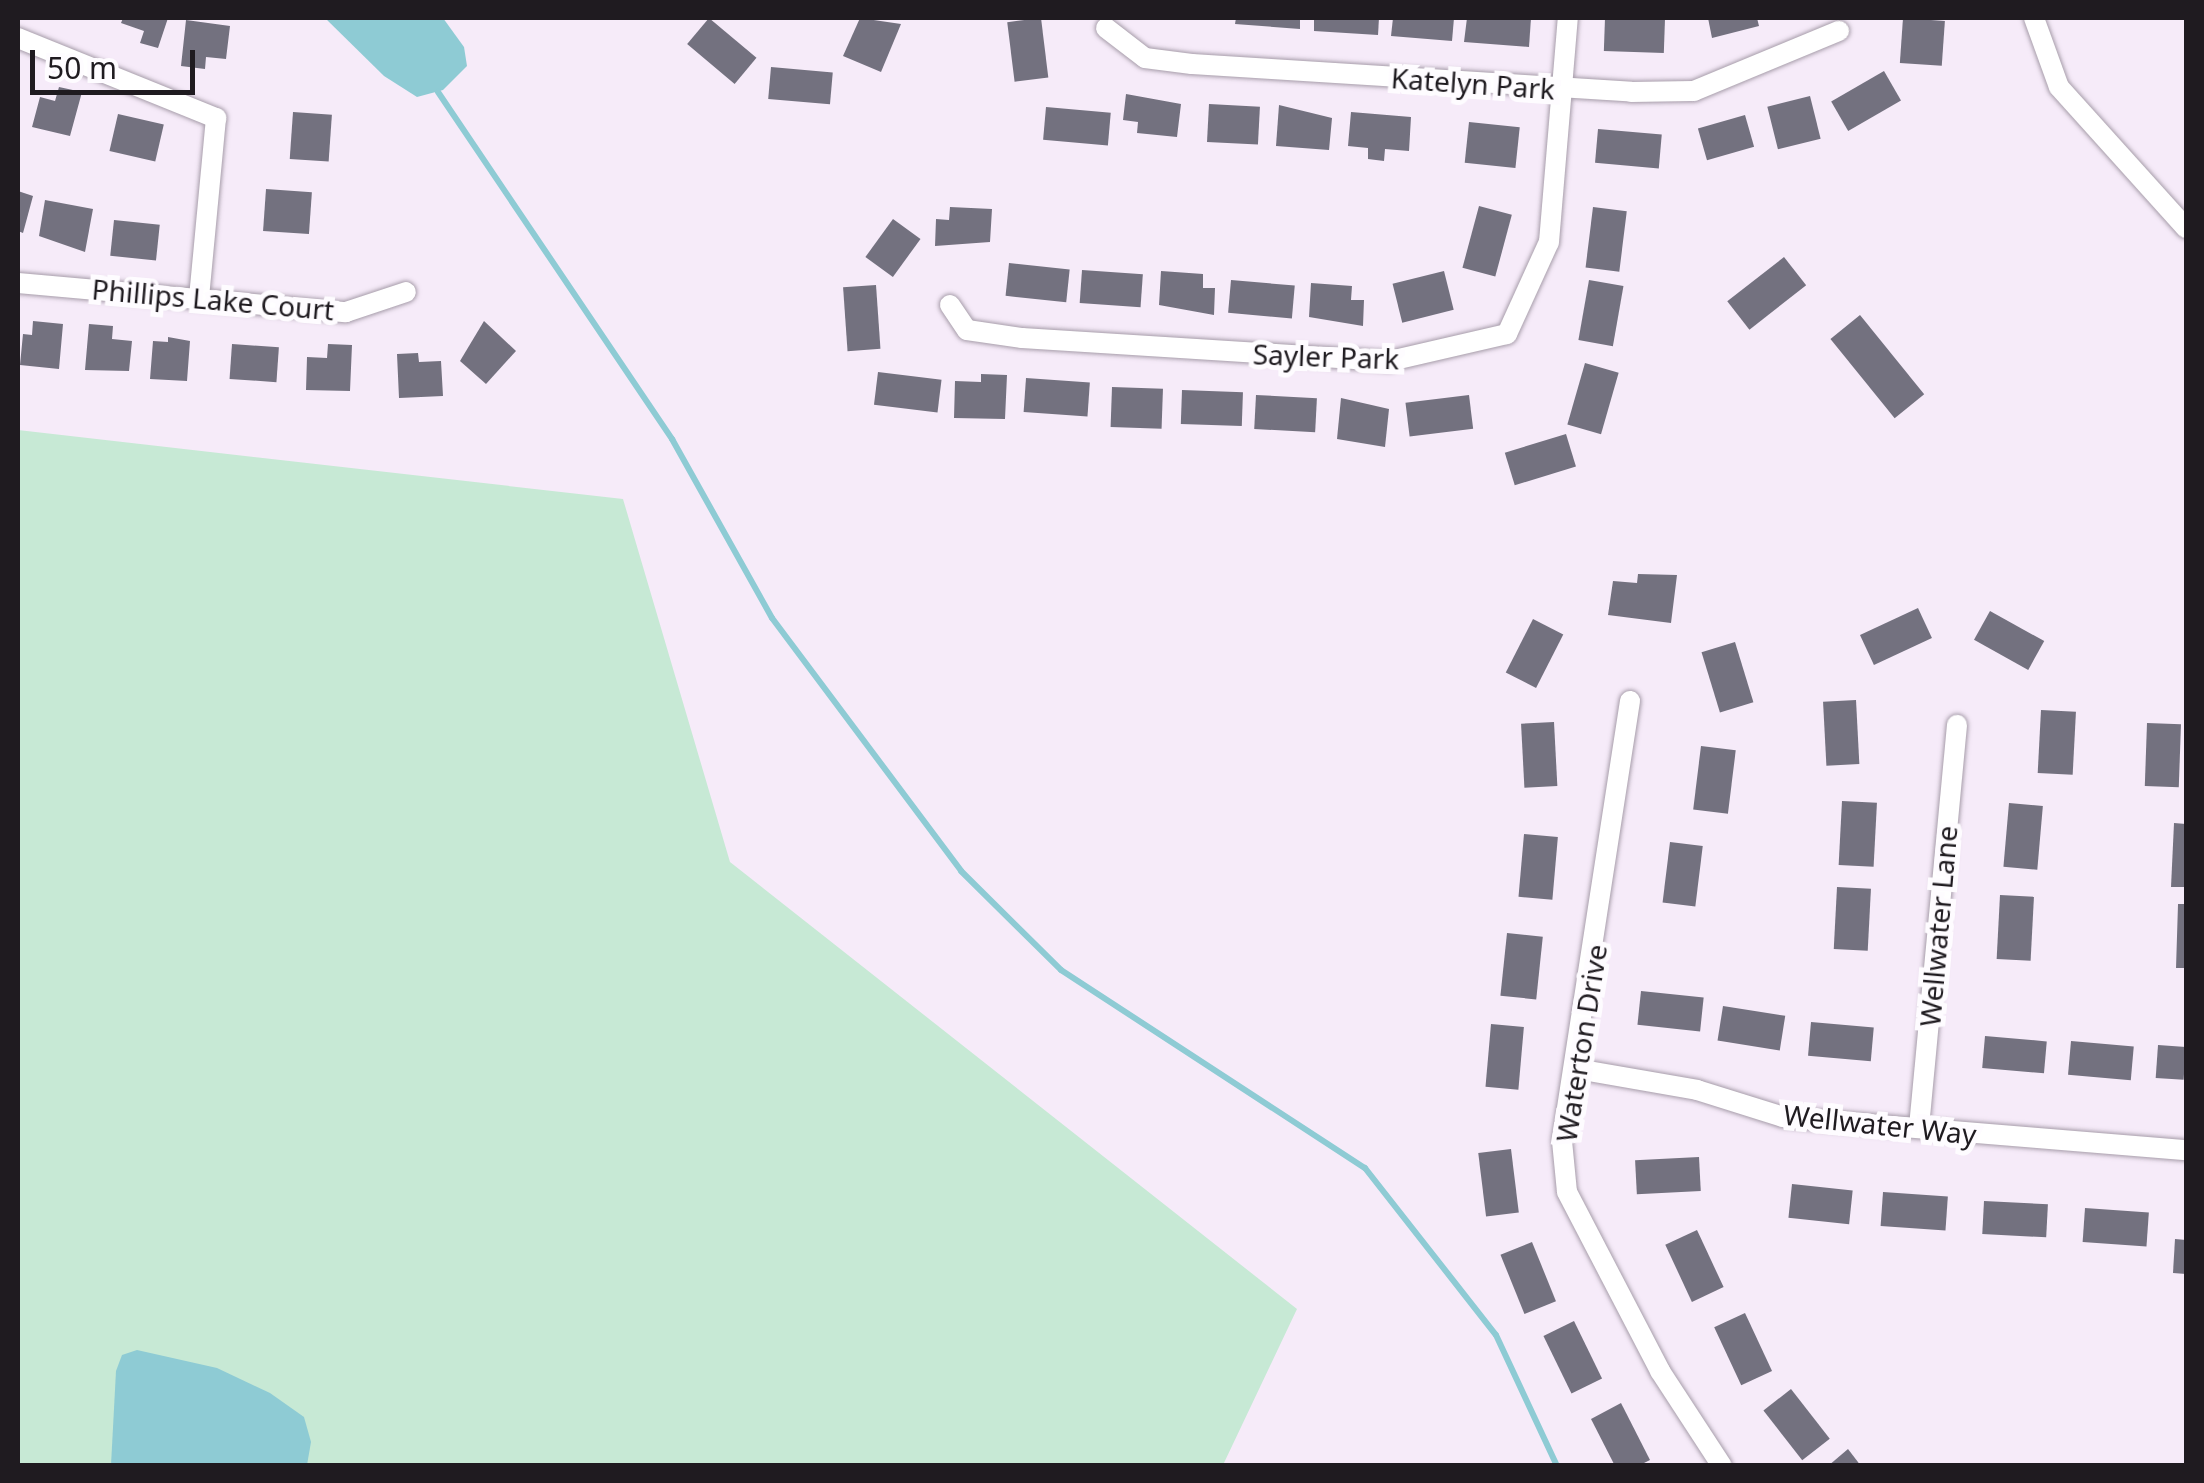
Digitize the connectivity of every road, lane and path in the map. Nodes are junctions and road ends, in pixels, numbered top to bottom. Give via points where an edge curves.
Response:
1 (1568, 18) edge
2 (2034, 18) edge
3 (1106, 28) dead end
4 (1838, 31) dead end
5 (18, 38) edge
6 (1562, 90) junction
7 (2186, 228) edge
8 (18, 284) edge
9 (406, 292) dead end
10 (199, 296) junction
11 (950, 305) dead end
12 (1630, 701) dead end
13 (1958, 725) dead end
14 (1577, 1069) junction
15 (1919, 1126) junction
16 (2186, 1150) edge
17 (1722, 1466) edge

1 - 6 street, Sayler Park
2 - 7 street via 2059,87
3 - 6 street, Katelyn Park via 1145,58
4 - 6 street, Katelyn Park via 1694,90
5 - 10 street via 216,118
6 - 11 street, Sayler Park via 1549,242 1507,334 1390,362 1022,338 967,330
8 - 10 street, Phillips Lake Court
9 - 10 street, Phillips Lake Court via 346,312
12 - 14 street, Waterton Drive
13 - 15 street, Wellwater Lane
14 - 15 street, Wellwater Way via 1697,1090 1784,1117
14 - 17 street, Waterton Drive via 1562,1141 1566,1192 1634,1325
15 - 16 street, Wellwater Way

